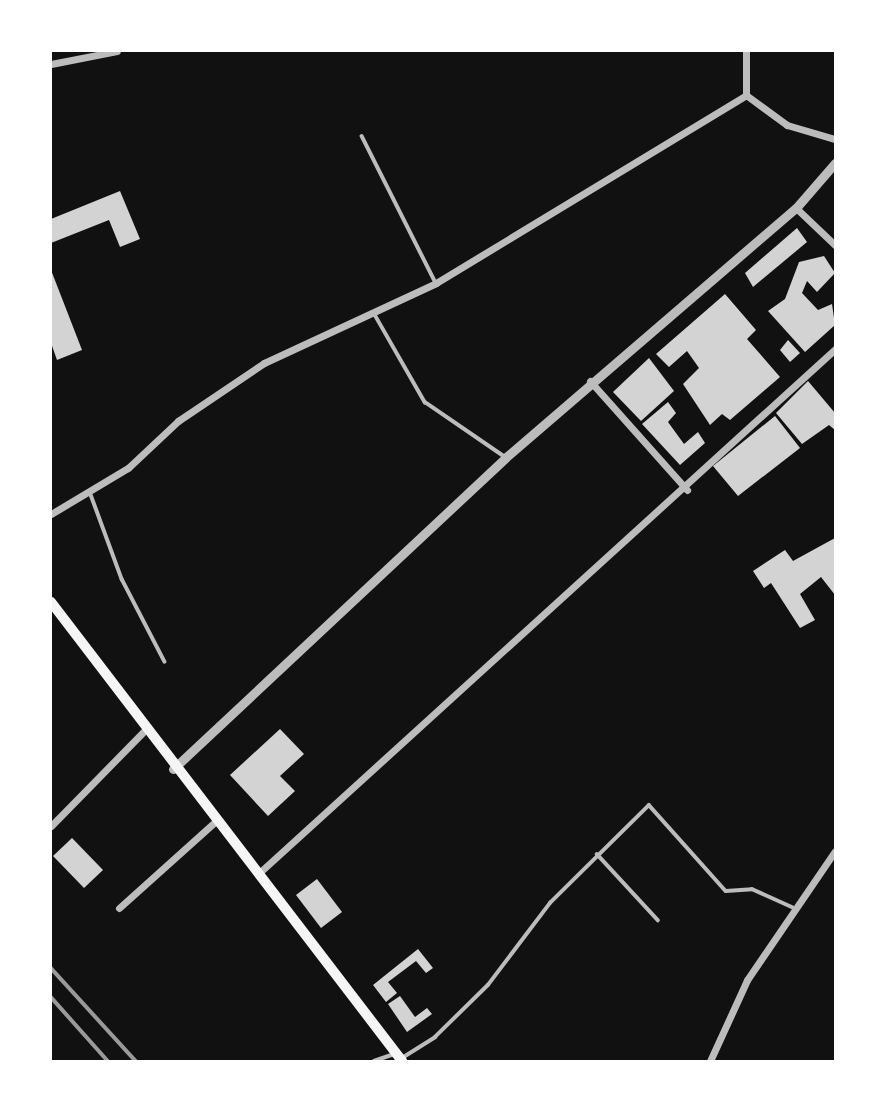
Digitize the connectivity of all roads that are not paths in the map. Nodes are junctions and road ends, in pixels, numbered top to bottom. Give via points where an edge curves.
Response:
1 (117, 51) edge
2 (747, 51) edge
3 (51, 64) edge
4 (746, 95) junction
5 (362, 136) dead end
6 (835, 139) edge
7 (835, 163) edge
8 (796, 208) junction
9 (835, 245) edge
10 (436, 283) junction
11 (373, 312) junction
12 (835, 349) edge
13 (590, 381) junction
14 (505, 458) junction
15 (687, 490) junction
16 (90, 491) junction
17 (51, 514) edge
18 (51, 602) edge
19 (165, 662) dead end
20 (144, 731) junction
21 (173, 769) junction
22 (216, 821) junction
23 (51, 826) edge
24 (835, 851) edge
25 (597, 854) junction
26 (260, 873) junction
27 (792, 906) junction
28 (119, 908) dead end
29 (658, 920) dead end
30 (399, 1058) edge
31 (374, 1061) edge
32 (710, 1061) edge

1 - 3 street
2 - 4 street
4 - 6 street via 788,125
4 - 10 street
5 - 10 lane
7 - 8 street
8 - 9 street
8 - 13 street
10 - 11 street
11 - 14 lane via 425,402
11 - 16 street via 314,336 213,395
12 - 15 street
13 - 14 street
13 - 15 street
14 - 21 street
15 - 26 street
16 - 17 street
16 - 19 lane via 122,579
18 - 20 main road
20 - 21 main road
20 - 23 street
21 - 22 main road
22 - 26 main road
22 - 28 street
24 - 27 street
25 - 27 lane via 649,805 726,891 752,889
25 - 29 lane
25 - 30 lane via 550,902 488,985 435,1037
26 - 30 main road
27 - 32 street via 729,1014
30 - 31 lane

